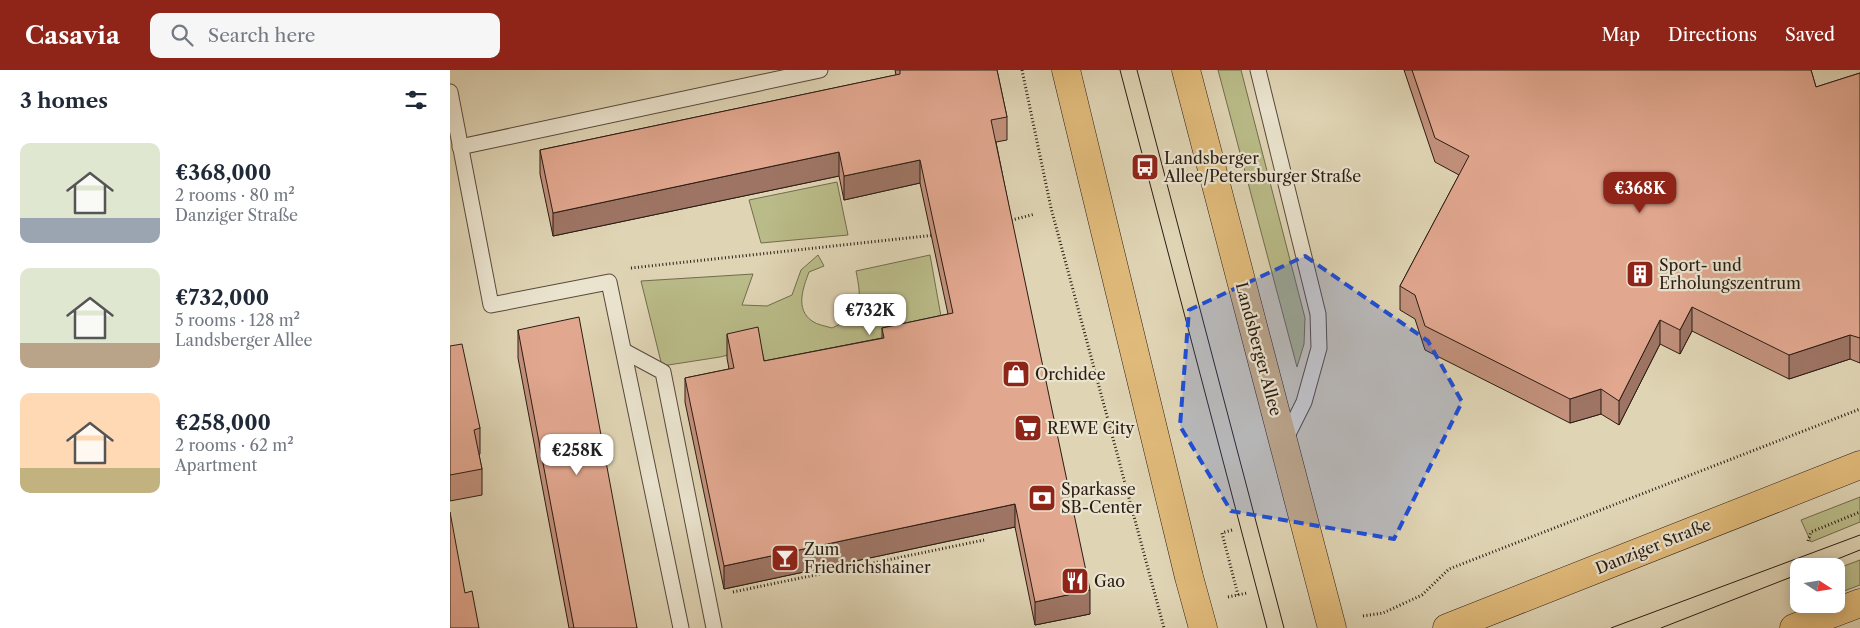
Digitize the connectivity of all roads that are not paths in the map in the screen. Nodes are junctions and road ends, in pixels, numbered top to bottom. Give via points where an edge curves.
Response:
1 (820, 70) edge
2 (1066, 70) edge
3 (1186, 70) edge
4 (1258, 70) edge
5 (450, 92) edge
6 (460, 147) junction
7 (624, 351) junction
8 (1284, 442) junction
9 (1860, 465) edge
10 (1860, 603) edge
11 (681, 628) edge
12 (714, 628) edge
13 (1203, 628) edge
14 (1332, 628) edge
15 (1447, 628) edge
16 (1794, 628) edge

1 - 6 lane
2 - 13 main road
3 - 8 main road, Landsberger Allee
4 - 8 lane via 1318,314 1319,348 1304,402
5 - 6 lane
6 - 7 lane via 491,305 609,282
7 - 11 lane
7 - 12 lane via 663,372
8 - 14 main road, Landsberger Allee
9 - 15 main road, Danziger Straße
10 - 16 main road

